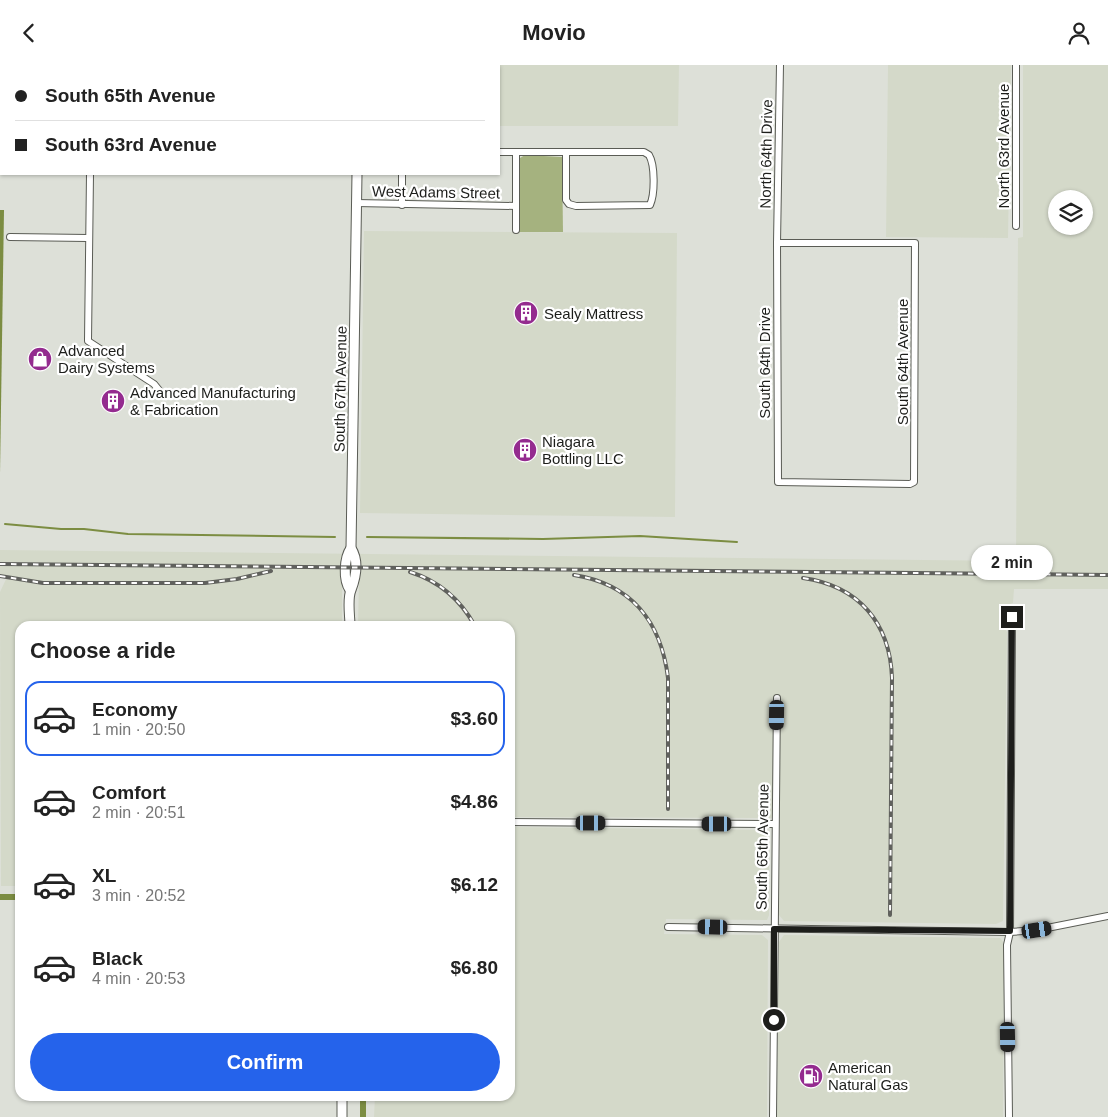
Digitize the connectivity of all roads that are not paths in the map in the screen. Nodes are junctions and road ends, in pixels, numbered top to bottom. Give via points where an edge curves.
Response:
1 (780, 65) edge
2 (1016, 65) edge
3 (500, 152) edge
4 (516, 152) junction
5 (566, 152) junction
6 (90, 175) edge
7 (357, 175) edge
8 (402, 175) edge
9 (356, 203) junction
10 (402, 205) junction
11 (516, 206) junction
12 (1016, 226) dead end
13 (516, 230) dead end
14 (10, 237) dead end
15 (88, 238) junction
16 (777, 243) junction
17 (163, 395) dead end
18 (914, 482) joint
19 (1012, 617) dead end
20 (350, 621) edge
21 (777, 697) dead end
22 (515, 822) edge
23 (775, 825) junction
24 (1108, 917) edge
25 (668, 927) dead end
26 (774, 929) junction
27 (1010, 931) junction
28 (342, 1101) edge
29 (342, 1117) edge
30 (773, 1117) edge
31 (1009, 1117) edge

1 - 16 street, North 64th Drive
2 - 12 street, North 63rd Avenue
3 - 4 street
4 - 5 street
4 - 11 street
5 - 5 street via 644,152 649,155 652,171 650,205 576,207 569,204 566,200
6 - 15 street
7 - 9 main road, South 67th Avenue
8 - 10 street
9 - 10 street, West Adams Street
9 - 20 main road, South 67th Avenue via 351,548 347,554 346,576 350,591
10 - 11 street, West Adams Street
11 - 13 street
14 - 15 street
15 - 17 street via 88,341 154,383
16 - 18 street, South 64th Drive via 778,482
16 - 18 street, South 64th Avenue via 915,243
19 - 27 street
21 - 23 street, South 65th Avenue
22 - 23 street
23 - 26 street, South 65th Avenue
24 - 27 street via 1044,929
25 - 26 street
26 - 27 street
26 - 30 street, South 65th Avenue
27 - 31 street via 1007,945
28 - 29 main road

